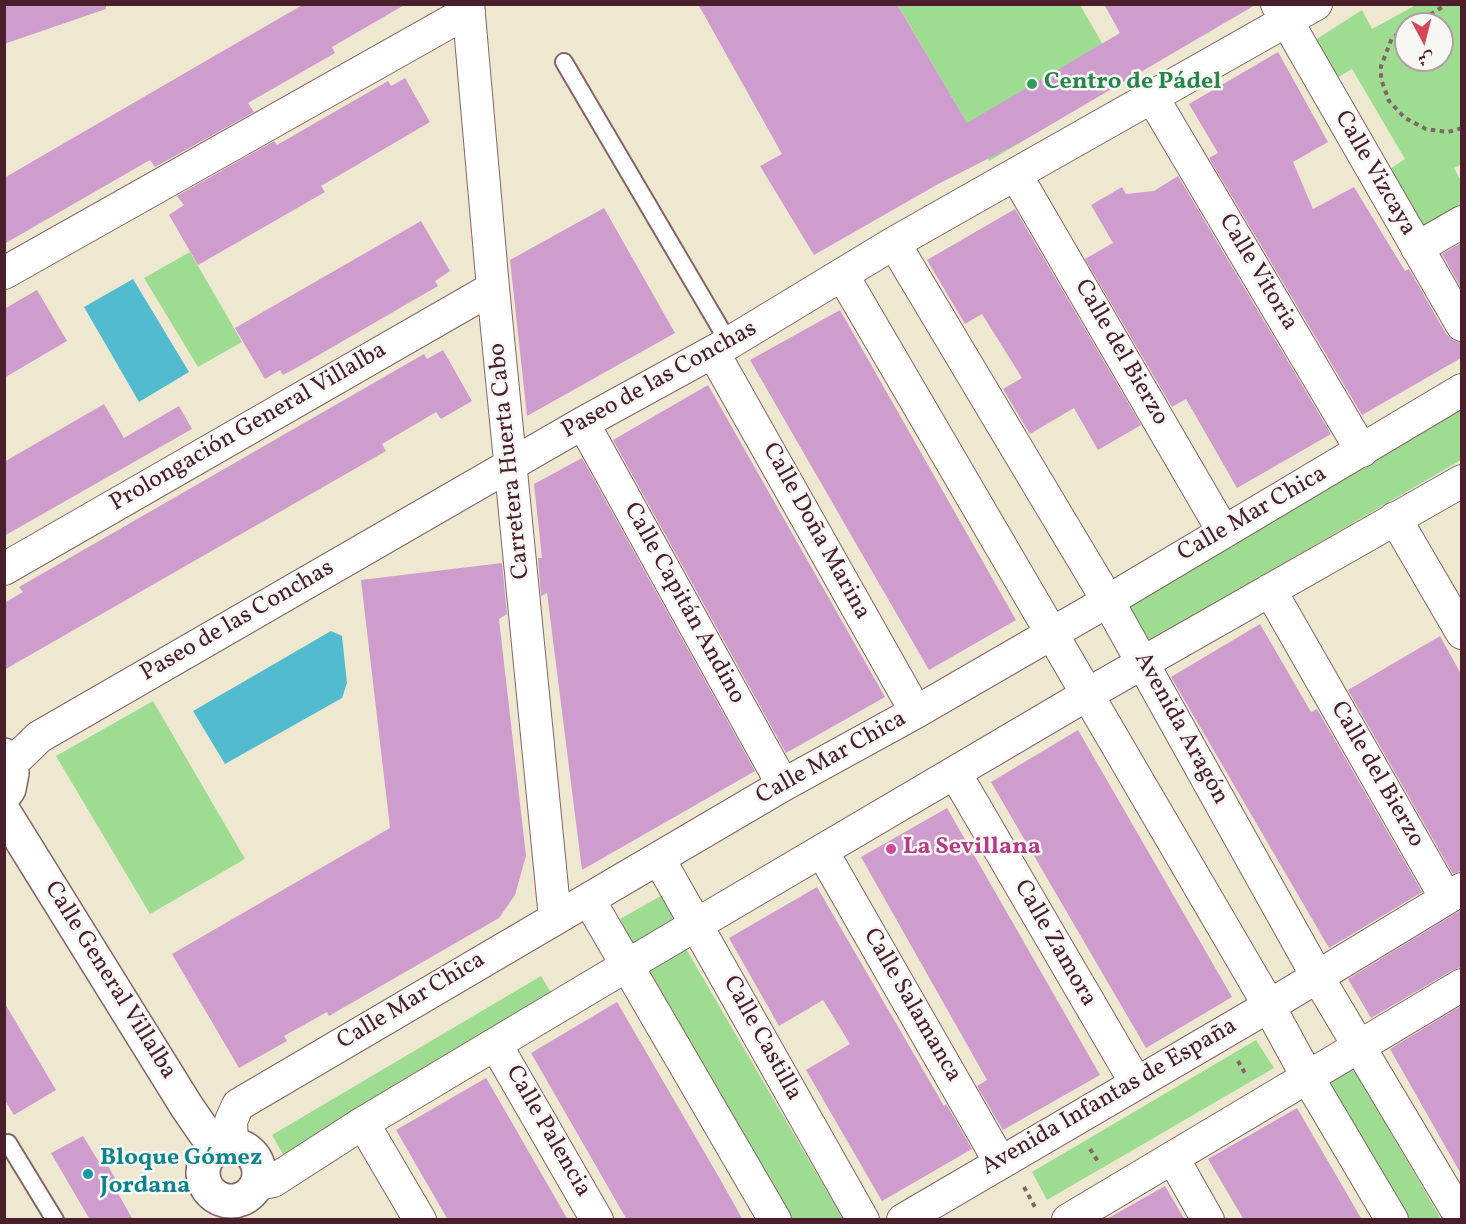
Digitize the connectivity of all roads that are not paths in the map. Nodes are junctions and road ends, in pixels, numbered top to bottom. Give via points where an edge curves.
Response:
1 (1316, 4) edge
2 (468, 8) edge
3 (1282, 13) edge
4 (564, 62) dead end
5 (1152, 95) junction
6 (1016, 175) junction
7 (1461, 222) edge
8 (894, 243) junction
9 (1416, 248) junction
10 (4, 273) edge
11 (843, 276) junction
12 (493, 288) junction
13 (1461, 325) edge
14 (721, 348) junction
15 (1461, 390) edge
16 (583, 423) junction
17 (1362, 451) junction
18 (512, 466) junction
19 (1461, 481) edge
20 (1395, 518) junction
21 (1223, 531) junction
22 (4, 569) edge
23 (1270, 590) junction
24 (1108, 600) junction
25 (1051, 632) junction
26 (1461, 633) edge
27 (1143, 663) junction
28 (1088, 694) junction
29 (916, 712) junction
30 (6, 772) edge
31 (955, 772) junction
32 (783, 785) junction
33 (4, 812) edge
34 (822, 851) junction
35 (659, 859) junction
36 (1454, 893) edge
37 (589, 900) junction
38 (555, 918) junction
39 (698, 926) junction
40 (626, 966) junction
41 (1317, 976) junction
42 (1461, 985) edge
43 (1269, 1006) junction
44 (496, 1045) junction
45 (1359, 1047) junction
46 (1308, 1078) junction
47 (1136, 1083) junction
48 (363, 1123) junction
49 (8, 1143) dead end
50 (224, 1147) junction
51 (1173, 1158) junction
52 (1000, 1162) junction
53 (254, 1200) edge
54 (1461, 1219) edge
55 (55, 1220) edge
56 (420, 1220) edge
57 (597, 1220) edge
58 (775, 1220) edge
59 (862, 1220) edge
60 (903, 1220) edge
61 (1068, 1220) edge
62 (1208, 1220) edge
63 (1392, 1220) edge

1 - 3 street, Paseo de las Conchas
2 - 10 street
2 - 12 street, Carretera Huerta Cabo
3 - 5 street, Paseo de las Conchas
3 - 9 street, Calle Vizcaya
4 - 14 lane
5 - 6 street, Paseo de las Conchas
5 - 17 street, Calle Vitoria
6 - 8 street, Paseo de las Conchas
6 - 21 street, Calle del Bierzo
7 - 9 street
8 - 11 street, Paseo de las Conchas
8 - 24 street, Avenida Aragón
9 - 13 street, Calle Vizcaya
11 - 14 street, Paseo de las Conchas
11 - 25 street
12 - 18 street, Carretera Huerta Cabo
12 - 22 street, Prolongación General Villalba
14 - 16 street, Paseo de las Conchas
14 - 29 street, Calle Doña Marina
15 - 17 street, Calle Mar Chica
16 - 18 street, Paseo de las Conchas
16 - 32 street, Calle Capitán Andino
17 - 21 street, Calle Mar Chica
18 - 30 street, Paseo de las Conchas via 39,737
18 - 38 street, Carretera Huerta Cabo
19 - 20 street
20 - 23 street
20 - 26 street
21 - 24 street, Calle Mar Chica
23 - 27 street
23 - 36 street, Calle del Bierzo
24 - 25 street, Calle Mar Chica
24 - 27 street, Avenida Aragón
25 - 28 street
25 - 29 street, Calle Mar Chica
27 - 28 street
27 - 41 street, Avenida Aragón
28 - 31 street
28 - 43 street
29 - 32 street, Calle Mar Chica
31 - 34 street
31 - 47 street, Calle Zamora
32 - 35 street, Calle Mar Chica
33 - 50 street, Calle General Villalba via 187,1107
34 - 39 street
34 - 52 street, Calle Salamanca
35 - 37 street, Calle Mar Chica
35 - 39 street, Calle Castilla
36 - 41 street, Avenida Infantas de España
37 - 38 street, Calle Mar Chica
37 - 40 street
38 - 50 street, Calle Mar Chica via 238,1105
39 - 40 street
39 - 59 street, Calle Castilla
40 - 44 street
40 - 58 street
41 - 43 street, Avenida Infantas de España
41 - 45 street, Avenida Aragón
42 - 45 street
43 - 46 street
43 - 47 street, Avenida Infantas de España
44 - 48 street
44 - 57 street, Calle Palencia
45 - 46 street
45 - 54 street, Avenida Aragón
46 - 51 street
46 - 63 street
47 - 52 street, Avenida Infantas de España
48 - 53 street via 273,1181
48 - 56 street
49 - 55 lane
50 - 53 street via 243,1147 258,1162
50 - 53 street via 204,1166 207,1187 224,1200
51 - 61 street
51 - 62 street
52 - 60 street, Avenida Infantas de España

